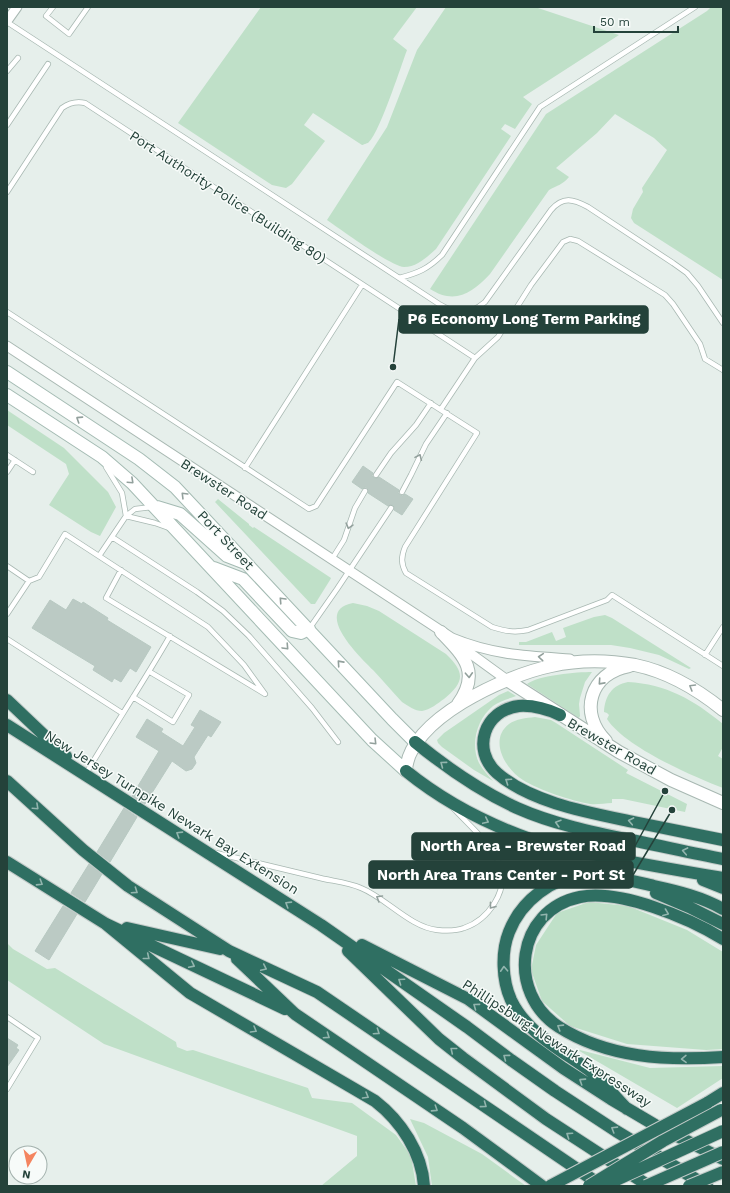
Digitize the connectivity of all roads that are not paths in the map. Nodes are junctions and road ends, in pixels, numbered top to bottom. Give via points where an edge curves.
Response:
1 (53, 7) edge
2 (88, 7) edge
3 (695, 7) edge
4 (13, 9) edge
5 (7, 22) edge
6 (18, 58) dead end
7 (48, 64) dead end
8 (7, 71) edge
9 (7, 125) edge
10 (7, 192) edge
11 (399, 278) junction
12 (362, 285) junction
13 (7, 312) edge
14 (723, 323) edge
15 (7, 346) edge
16 (474, 358) junction
17 (723, 370) edge
18 (7, 372) edge
19 (7, 395) edge
20 (431, 403) junction
21 (441, 409) junction
22 (447, 413) junction
23 (7, 455) edge
24 (99, 456) junction
25 (15, 460) junction
26 (244, 468) junction
27 (7, 472) edge
28 (32, 472) dead end
29 (376, 475) dead end
30 (365, 491) dead end
31 (402, 492) dead end
32 (156, 507) junction
33 (391, 508) dead end
34 (126, 516) junction
35 (179, 532) junction
36 (112, 537) junction
37 (99, 556) junction
38 (332, 560) junction
39 (249, 565) junction
40 (7, 566) edge
41 (212, 567) junction
42 (121, 570) junction
43 (349, 571) junction
44 (29, 581) junction
45 (7, 614) edge
46 (723, 628) edge
47 (309, 629) junction
48 (441, 632) junction
49 (170, 636) junction
50 (7, 639) edge
51 (705, 655) junction
52 (594, 662) junction
53 (635, 665) junction
54 (723, 666) edge
55 (150, 672) junction
56 (507, 680) junction
57 (133, 697) junction
58 (7, 700) edge
59 (455, 707) junction
60 (723, 710) edge
61 (7, 712) edge
62 (122, 713) junction
63 (560, 715) junction
64 (7, 725) edge
65 (338, 742) dead end
66 (416, 742) junction
67 (619, 752) junction
68 (406, 771) junction
69 (85, 775) junction
70 (7, 781) edge
71 (445, 799) junction
72 (723, 803) edge
73 (723, 839) edge
74 (204, 850) junction
75 (723, 859) edge
76 (7, 862) edge
77 (644, 864) junction
78 (603, 876) junction
79 (723, 878) edge
80 (723, 888) edge
81 (723, 909) edge
82 (106, 924) junction
83 (723, 924) edge
84 (321, 925) junction
85 (723, 939) edge
86 (229, 951) junction
87 (295, 1014) junction
88 (7, 1017) edge
89 (723, 1057) edge
90 (7, 1089) edge
91 (723, 1093) edge
92 (627, 1109) junction
93 (722, 1109) edge
94 (723, 1131) edge
95 (723, 1152) edge
96 (723, 1159) edge
97 (723, 1172) edge
98 (424, 1186) edge
99 (542, 1186) edge
100 (550, 1186) edge
101 (589, 1186) edge
102 (603, 1186) edge
103 (648, 1186) edge
104 (689, 1186) edge
105 (708, 1186) edge

1 - 2 lane via 46,16 69,34
3 - 11 lane via 540,107 442,255 416,274
4 - 5 street
5 - 11 lane
6 - 8 lane
7 - 9 lane
10 - 12 lane, Port Authority Police (Building 80) via 62,108 70,103 80,102
11 - 14 lane via 445,308 457,313 472,312 490,298 555,206 563,201 572,201 588,208 680,268 698,286
12 - 16 lane, Port Authority Police (Building 80)
12 - 26 lane
13 - 26 lane
15 - 38 street, Brewster Road
16 - 17 lane via 498,337 535,280 563,242 570,239 578,241 665,295 700,344 705,359
16 - 21 lane
39 -> 18 main road, Port Street via 164,477
19 - 24 main road, Port Street
20 - 21 lane
20 - 26 lane via 397,382 312,509
20 - 29 lane
21 - 22 lane
31 -> 22 lane via 426,444
22 - 51 lane via 478,433 405,547 401,560 406,573 492,627 505,631 528,630 607,600 612,595
23 - 25 lane
24 -> 32 main road, Port Street via 119,470
24 - 34 lane via 122,493
25 - 27 lane
25 - 28 lane
30 -> 38 lane via 355,508 344,540
32 - 34 lane via 135,509
32 - 35 main road, Port Street
32 - 39 main road via 180,514 227,556
33 - 43 lane
34 - 35 lane
34 - 36 lane
35 - 41 main road, Port Street
36 - 37 lane
36 - 65 lane via 223,611 249,636
37 - 42 lane
37 - 44 lane via 65,534 39,577
38 - 43 street, Brewster Road
47 -> 39 main road, Port Street
40 - 44 lane
41 - 47 main road via 243,579 292,631 301,633
41 -> 68 main road, Port Street via 372,740
42 - 49 lane via 106,598
42 - 49 lane via 208,627 244,665 265,694
43 - 47 lane
43 - 48 street, Brewster Road
44 - 45 lane
46 - 51 lane
66 -> 47 main road, Port Street via 388,716
52 -> 48 street, Brewster Road via 496,652 464,643
48 - 56 street, Brewster Road
48 -> 59 main road via 462,656 469,671 469,684
49 - 55 lane
50 - 62 lane
51 - 54 lane
52 - 53 main road, Brewster Road
52 - 56 main road, Brewster Road via 551,666
60 -> 53 main road, Brewster Road via 683,682
53 -> 67 main road via 616,670 604,678 595,690 591,703 591,716 599,733
55 - 57 lane
55 - 57 lane via 189,696 173,722
56 - 59 main road, Brewster Road
56 - 63 main road, Brewster Road
57 - 62 lane
58 - 69 highway
59 - 66 main road, Brewster Road
61 - 69 highway
62 - 69 lane
63 - 67 main road, Brewster Road
73 -> 63 highway via 563,806 516,786 492,768 484,750 484,737 488,725 497,714 510,708 525,706 545,709
64 - 69 highway, New Jersey Turnpike Newark Bay Extension
66 - 68 main road, Brewster Road via 408,757
75 -> 66 highway via 596,833 534,815 508,804 450,770
67 - 72 main road, Brewster Road via 671,780
68 - 71 highway
74 -> 69 highway, New Jersey Turnpike Newark Bay Extension
70 -> 86 highway via 99,865
71 -> 74 lane via 486,844 501,870 501,888 491,908 475,922 458,930 436,930 426,927 360,888
71 -> 77 highway via 487,822 531,839
84 -> 74 highway, New Jersey Turnpike Newark Bay Extension
76 -> 82 highway
77 - 79 highway
77 - 80 highway
78 - 81 highway via 660,887
78 - 83 highway via 657,893
92 -> 78 highway via 590,1071 552,1045 526,1022 511,999 504,975 504,950 508,934 525,905 538,893 566,879
82 - 86 highway
82 -> 87 highway
82 -> 98 highway via 190,993 384,1108 393,1117 413,1148 423,1173
92 -> 84 highway, Phillipsburg-Newark Expressway via 563,1068 468,999
103 -> 84 highway via 546,1119 439,1039
105 -> 84 highway via 555,1091
89 -> 85 highway via 673,1059 640,1056 587,1041 567,1032 546,1017 530,995 524,968 526,947 540,921 550,910 580,896 605,896 643,904
86 - 87 highway
86 -> 102 highway via 317,992
87 -> 99 highway via 463,1128
88 - 90 lane via 38,1038
91 - 100 highway, bridge
92 - 96 highway, Phillipsburg-Newark Expressway
93 - 101 highway, bridge
94 - 102 highway, bridge
95 - 103 highway, bridge
97 - 104 highway, bridge

